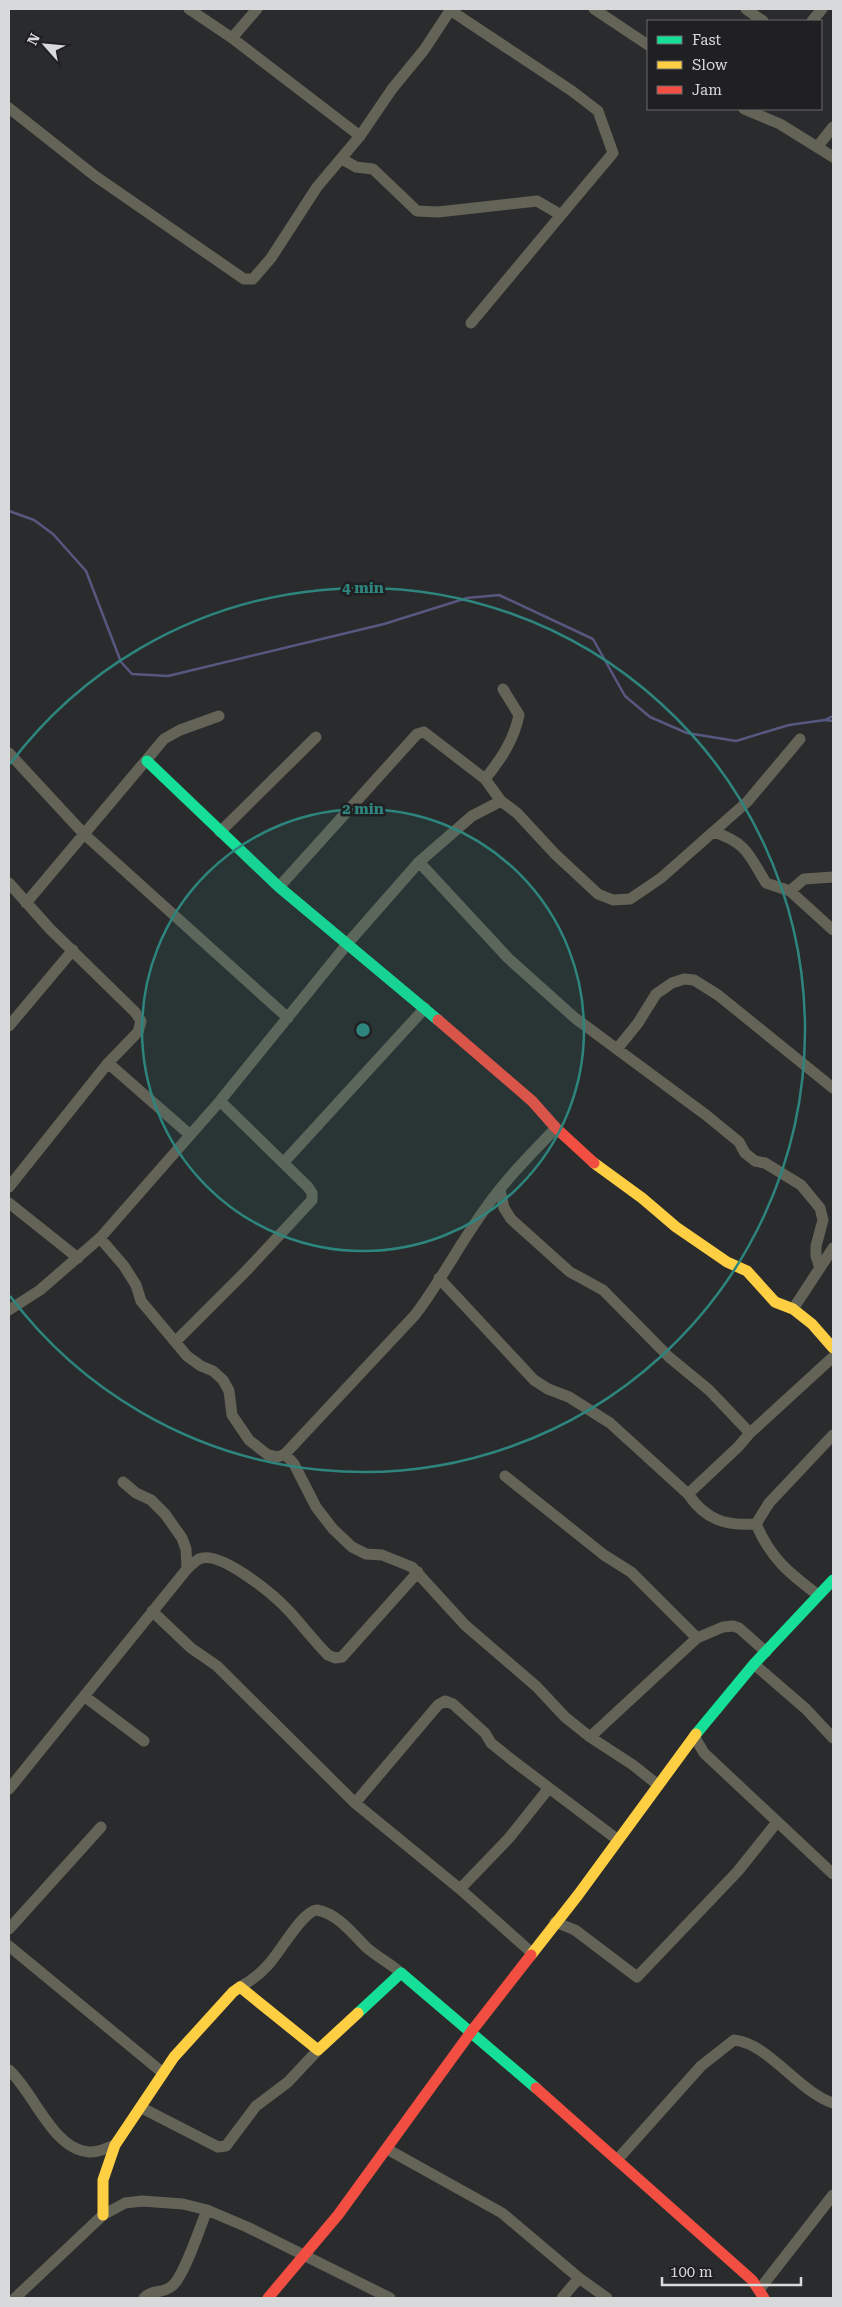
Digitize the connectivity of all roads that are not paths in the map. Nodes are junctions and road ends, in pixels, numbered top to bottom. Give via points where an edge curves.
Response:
1 (189, 9) edge
2 (257, 9) edge
3 (450, 9) edge
4 (594, 9) edge
5 (746, 9) edge
6 (822, 9) edge
7 (762, 20) edge
8 (813, 20) edge
9 (232, 38) junction
10 (647, 44) edge
11 (9, 108) edge
12 (746, 110) edge
13 (833, 128) edge
14 (360, 136) junction
15 (818, 146) junction
16 (833, 157) edge
17 (342, 159) junction
18 (561, 215) junction
19 (470, 323) dead end
20 (504, 689) dead end
21 (218, 716) dead end
22 (316, 737) dead end
23 (800, 740) dead end
24 (9, 753) edge
25 (147, 760) junction
26 (485, 779) junction
27 (501, 801) junction
28 (220, 832) junction
29 (714, 832) junction
30 (84, 834) junction
31 (419, 862) junction
32 (833, 877) edge
33 (9, 883) edge
34 (279, 887) junction
35 (790, 891) junction
36 (26, 903) junction
37 (833, 930) edge
38 (348, 942) junction
39 (72, 950) junction
40 (425, 1008) junction
41 (288, 1018) junction
42 (9, 1026) edge
43 (617, 1049) junction
44 (108, 1063) junction
45 (833, 1088) edge
46 (220, 1101) junction
47 (556, 1128) junction
48 (189, 1134) junction
49 (284, 1162) junction
50 (10, 1183) edge
51 (500, 1190) junction
52 (9, 1203) edge
53 (100, 1238) junction
54 (833, 1248) edge
55 (78, 1258) junction
56 (820, 1268) junction
57 (439, 1278) junction
58 (793, 1309) junction
59 (9, 1310) edge
60 (176, 1341) junction
61 (833, 1348) edge
62 (833, 1357) edge
63 (750, 1433) junction
64 (833, 1435) edge
65 (285, 1454) junction
66 (505, 1476) dead end
67 (123, 1482) dead end
68 (688, 1494) junction
69 (756, 1524) junction
70 (187, 1570) junction
71 (418, 1572) junction
72 (833, 1580) edge
73 (818, 1595) junction
74 (152, 1611) junction
75 (698, 1638) junction
76 (766, 1652) junction
77 (754, 1664) junction
78 (84, 1696) junction
79 (694, 1736) junction
80 (590, 1737) junction
81 (833, 1738) edge
82 (144, 1741) dead end
83 (658, 1785) junction
84 (549, 1788) junction
85 (9, 1789) edge
86 (355, 1803) junction
87 (777, 1822) junction
88 (101, 1827) dead end
89 (618, 1840) junction
90 (833, 1874) edge
91 (460, 1889) junction
92 (555, 1922) junction
93 (9, 1929) edge
94 (9, 1946) edge
95 (532, 1953) junction
96 (401, 1973) junction
97 (240, 1986) junction
98 (471, 2032) junction
99 (318, 2050) junction
100 (9, 2070) edge
101 (163, 2073) junction
102 (833, 2103) edge
103 (142, 2108) junction
104 (115, 2145) junction
105 (386, 2148) junction
106 (617, 2160) junction
107 (833, 2194) edge
108 (206, 2210) junction
109 (103, 2214) junction
110 (304, 2257) junction
111 (579, 2278) junction
112 (761, 2294) edge
113 (14, 2298) edge
114 (144, 2298) edge
115 (268, 2298) edge
116 (390, 2298) edge
117 (562, 2298) edge
118 (607, 2298) edge

1 - 9 street
2 - 9 street
3 - 14 street
3 - 18 street via 598,111 613,153
4 - 10 street
5 - 7 street
6 - 8 street
9 - 14 street
11 - 17 street via 95,176 244,279 253,279 271,258 317,187
12 - 15 street via 780,124
13 - 15 street
14 - 17 street
15 - 16 street
17 - 18 street via 356,167 373,169 417,211 438,212 536,201
18 - 19 street
20 - 26 street via 519,715 516,731
21 - 25 street via 164,739
22 - 28 street
23 - 29 street via 748,802
24 - 30 street
25 - 28 street
25 - 30 street
26 - 27 street
26 - 34 street via 424,732 417,734
27 - 29 street via 598,894 613,900 630,899 661,878
27 - 31 street via 472,816
28 - 34 street
29 - 35 street via 744,846 766,884
30 - 36 street
30 - 41 street
31 - 38 street
31 - 43 street via 508,958 575,1018
32 - 35 street via 804,879
33 - 36 street
34 - 38 street
35 - 37 street
36 - 39 street
38 - 40 street
38 - 41 street
39 - 42 street
39 - 44 street via 141,1021 138,1032
40 - 47 street via 532,1101
40 - 49 street
41 - 46 street
43 - 45 street via 656,994 672,983 694,980 718,995
43 - 56 street via 733,1136 755,1161 765,1163 801,1185 820,1208 823,1220 816,1246
44 - 48 street
44 - 50 street
46 - 48 street
46 - 49 street
47 - 51 street
47 - 58 street via 588,1159 676,1227 747,1271 775,1302
48 - 53 street
49 - 60 street via 308,1187 312,1200 248,1270
51 - 57 street
51 - 63 street via 504,1208 511,1219 570,1272 603,1290
52 - 55 street
53 - 55 street
53 - 60 street via 124,1266 141,1301
54 - 56 street
55 - 59 street via 40,1290
56 - 58 street
57 - 65 street via 415,1315
57 - 68 street via 534,1380 610,1423
58 - 61 street via 812,1324
60 - 65 street via 187,1356 223,1380 229,1391 232,1414 249,1440 268,1454 278,1457
62 - 63 street
63 - 68 street
64 - 69 street via 770,1503
65 - 71 street via 294,1464 316,1507 352,1547 366,1554 382,1554
66 - 75 street via 604,1555 631,1572
67 - 70 street via 151,1500 165,1514 182,1538
68 - 69 street via 697,1507 722,1522
69 - 73 street via 764,1543 787,1571
70 - 71 street via 199,1559 212,1558 233,1566 289,1610 328,1655 335,1658 342,1657
70 - 74 street
71 - 80 street via 465,1625
72 - 73 street
73 - 76 street
74 - 78 street
74 - 86 street via 191,1648 217,1666
75 - 76 street via 733,1626
75 - 80 street
76 - 77 street
77 - 79 street
77 - 81 street via 806,1709
78 - 82 street
78 - 85 street
79 - 83 street
79 - 87 street via 704,1753
80 - 83 street
83 - 89 street
84 - 86 street via 491,1743 485,1733 453,1704 445,1702 438,1705
84 - 89 street
84 - 91 street via 509,1838
86 - 91 street
87 - 90 street
87 - 92 street via 738,1871 637,1977 576,1930
88 - 93 street
89 - 92 street
91 - 95 street
92 - 95 street
94 - 101 street
95 - 98 street
96 - 97 street via 366,1947 350,1929 317,1910 307,1914 270,1964
96 - 98 street
96 - 99 street
97 - 99 street
97 - 101 street
98 - 105 street
98 - 106 street
99 - 103 street via 288,2082 256,2106 226,2146 218,2147
100 - 104 street via 27,2090 47,2122 68,2144 91,2153
101 - 103 street
102 - 106 street via 811,2091 755,2047 734,2040 701,2066
103 - 104 street
104 - 109 street via 103,2180
105 - 110 street
105 - 111 street via 502,2213
106 - 112 street via 741,2270
107 - 112 street
108 - 109 street via 175,2203 142,2201 125,2203
108 - 110 street via 248,2227
108 - 114 street via 177,2282
109 - 113 street
110 - 115 street
110 - 116 street
111 - 117 street
111 - 118 street

